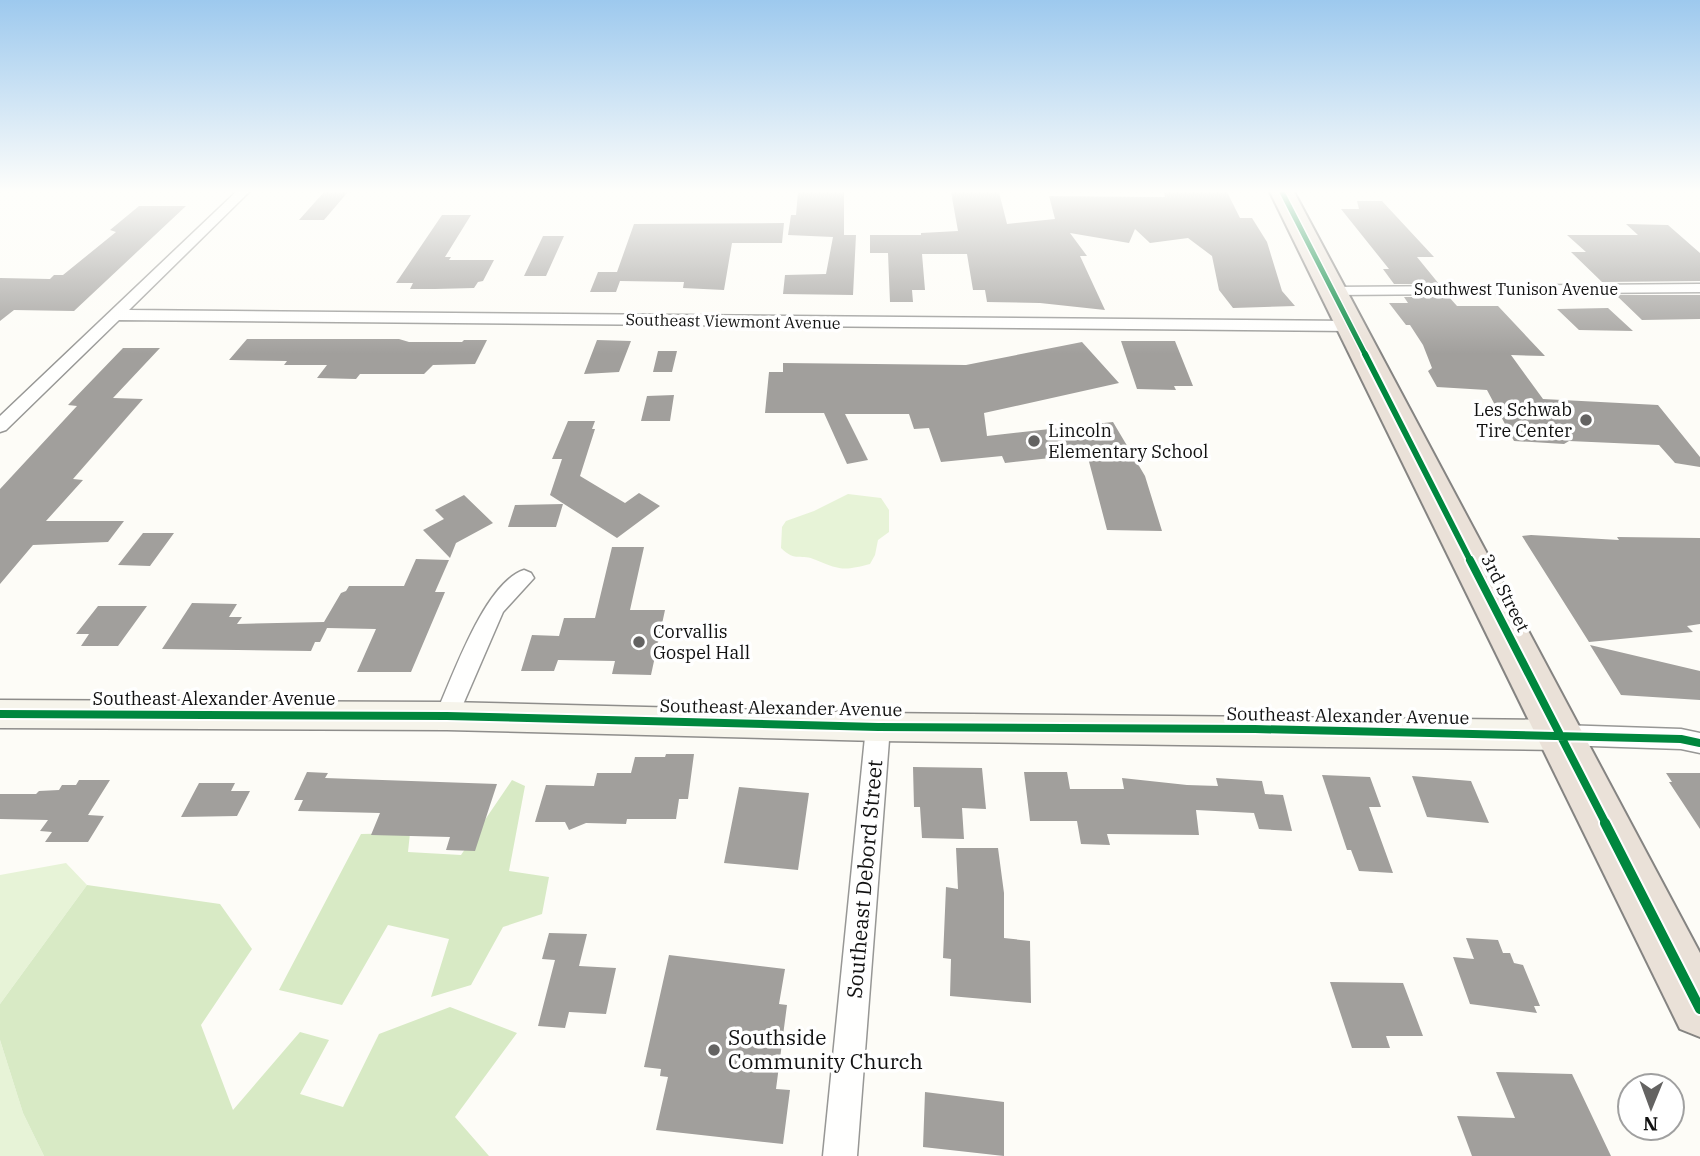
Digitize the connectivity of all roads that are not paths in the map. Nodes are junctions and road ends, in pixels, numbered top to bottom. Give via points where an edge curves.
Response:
1 (187, 246) edge
2 (1310, 246) edge
3 (1700, 288) edge
4 (1333, 291) junction
5 (116, 315) junction
6 (1351, 326) junction
7 (0, 426) edge
8 (524, 578) dead end
9 (0, 714) edge
10 (447, 716) junction
11 (878, 727) junction
12 (1561, 735) junction
13 (1700, 743) edge
14 (1700, 1009) edge
15 (840, 1156) edge

1 - 5 street
2 - 4 highway, 3rd Street
3 - 4 street, Southwest Tunison Avenue
4 - 6 highway, 3rd Street
5 - 6 street, Southeast Viewmont Avenue
5 - 7 street
6 - 12 highway, 3rd Street
8 - 10 street via 494,608
9 - 10 street, Southeast Alexander Avenue
10 - 11 street, Southeast Alexander Avenue
11 - 12 street, Southeast Alexander Avenue
11 - 15 street, Southeast Debord Street
12 - 13 street
12 - 14 highway, 3rd Street

